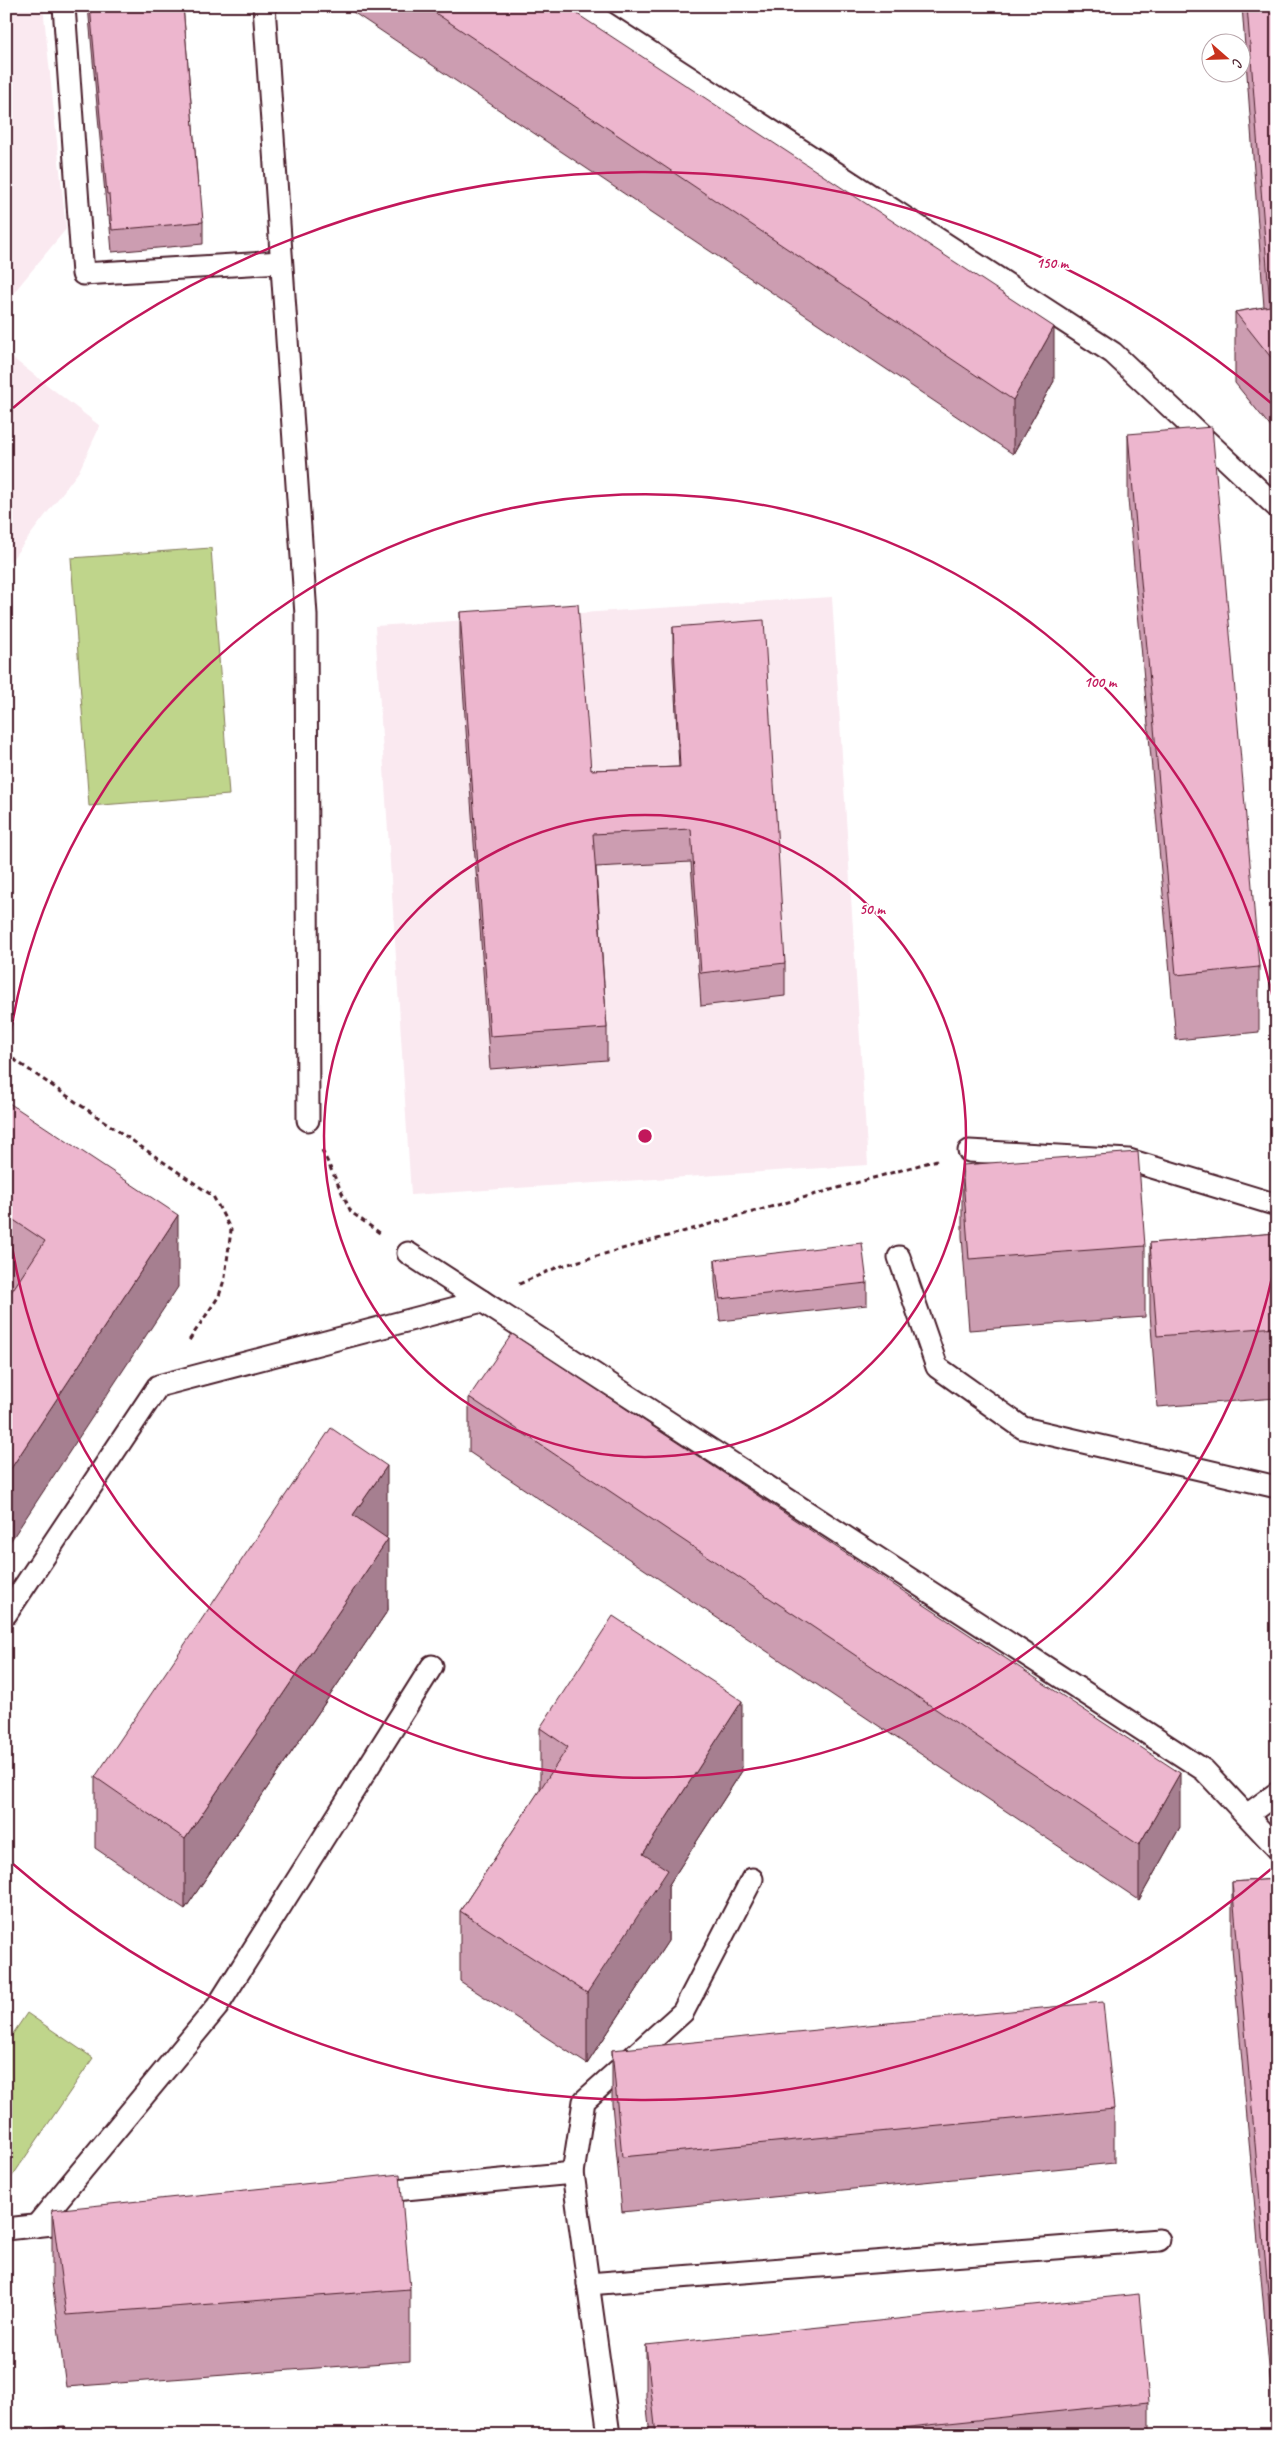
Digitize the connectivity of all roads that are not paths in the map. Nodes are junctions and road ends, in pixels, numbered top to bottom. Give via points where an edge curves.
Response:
1 (64, 6) edge
2 (264, 6) edge
3 (580, 6) edge
4 (281, 262) junction
5 (1277, 507) edge
6 (308, 1120) road end
7 (969, 1151) road end
8 (1277, 1205) edge
9 (408, 1253) road end
10 (899, 1257) dead end
11 (482, 1301) junction
12 (1277, 1487) edge
13 (6, 1614) edge
14 (432, 1666) dead end
15 (1277, 1793) edge
16 (1247, 1815) junction
17 (1277, 1848) edge
18 (752, 1879) dead end
19 (573, 2172) junction
20 (354, 2194) edge
21 (96, 2220) edge
22 (36, 2226) junction
23 (6, 2229) edge
24 (1159, 2240) dead end
25 (588, 2284) junction
26 (609, 2435) edge

1 - 4 lane via 83,274
2 - 4 lane
3 - 5 lane via 1113,353
4 - 6 lane via 306,615
7 - 8 lane via 1129,1160
9 - 11 lane
10 - 12 lane via 937,1367 1023,1428
11 - 13 lane via 158,1386
11 - 16 lane via 1204,1770
14 - 22 lane via 217,2007
15 - 16 lane
16 - 17 lane
18 - 19 lane via 683,2012 584,2101
19 - 20 lane
19 - 25 lane
21 - 22 lane
22 - 23 lane
24 - 25 lane
25 - 26 lane

